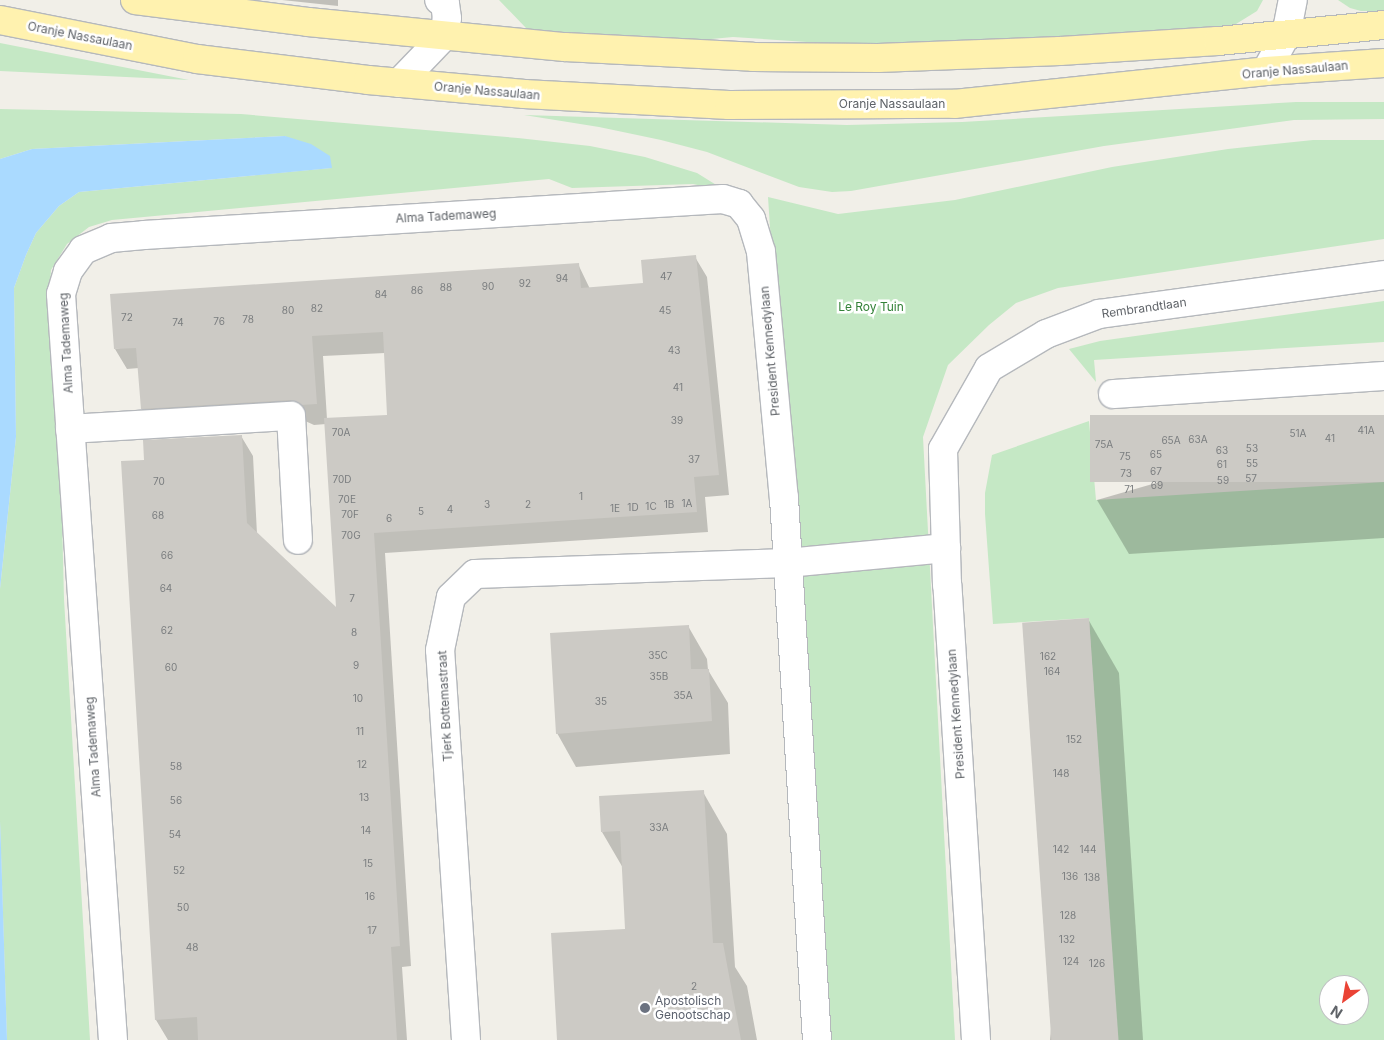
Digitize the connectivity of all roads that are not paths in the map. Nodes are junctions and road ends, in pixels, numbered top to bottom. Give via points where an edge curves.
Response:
1 (136, 0) edge
2 (439, 0) edge
3 (1293, 0) edge
4 (204, 5) edge
5 (0, 20) edge
6 (1384, 25) edge
7 (1286, 34) junction
8 (444, 36) junction
9 (1384, 63) edge
10 (1266, 71) junction
11 (399, 83) junction
12 (739, 204) joint
13 (1384, 275) edge
14 (1384, 376) edge
15 (1113, 394) dead end
16 (70, 429) junction
17 (298, 540) dead end
18 (946, 548) junction
19 (787, 563) junction
20 (113, 1040) edge
21 (466, 1040) edge
22 (817, 1040) edge
23 (976, 1040) edge

1 - 4 main road
2 - 8 street via 445,4
3 - 7 street
4 - 8 main road
5 - 11 main road, Oranje Nassaulaan via 197,59
6 - 7 main road
7 - 8 main road via 1060,51 878,58 752,57
7 - 10 street
8 - 11 street
9 - 10 main road, Oranje Nassaulaan
10 - 11 main road, Oranje Nassaulaan via 954,104 729,104 524,94
12 - 16 street, Alma Tademaweg via 724,199 111,238 84,250 68,271 61,294
12 - 19 street, President Kennedylaan via 751,219 761,252
13 - 18 street, Rembrandtlaan via 1099,314 1046,334 989,368 942,449
14 - 15 street
16 - 17 street via 292,416
16 - 20 street, Alma Tademaweg
18 - 19 street
18 - 23 street, President Kennedylaan
19 - 21 street, Tjerk Bottemastraat via 475,574 451,597 440,650
19 - 22 street, President Kennedylaan

